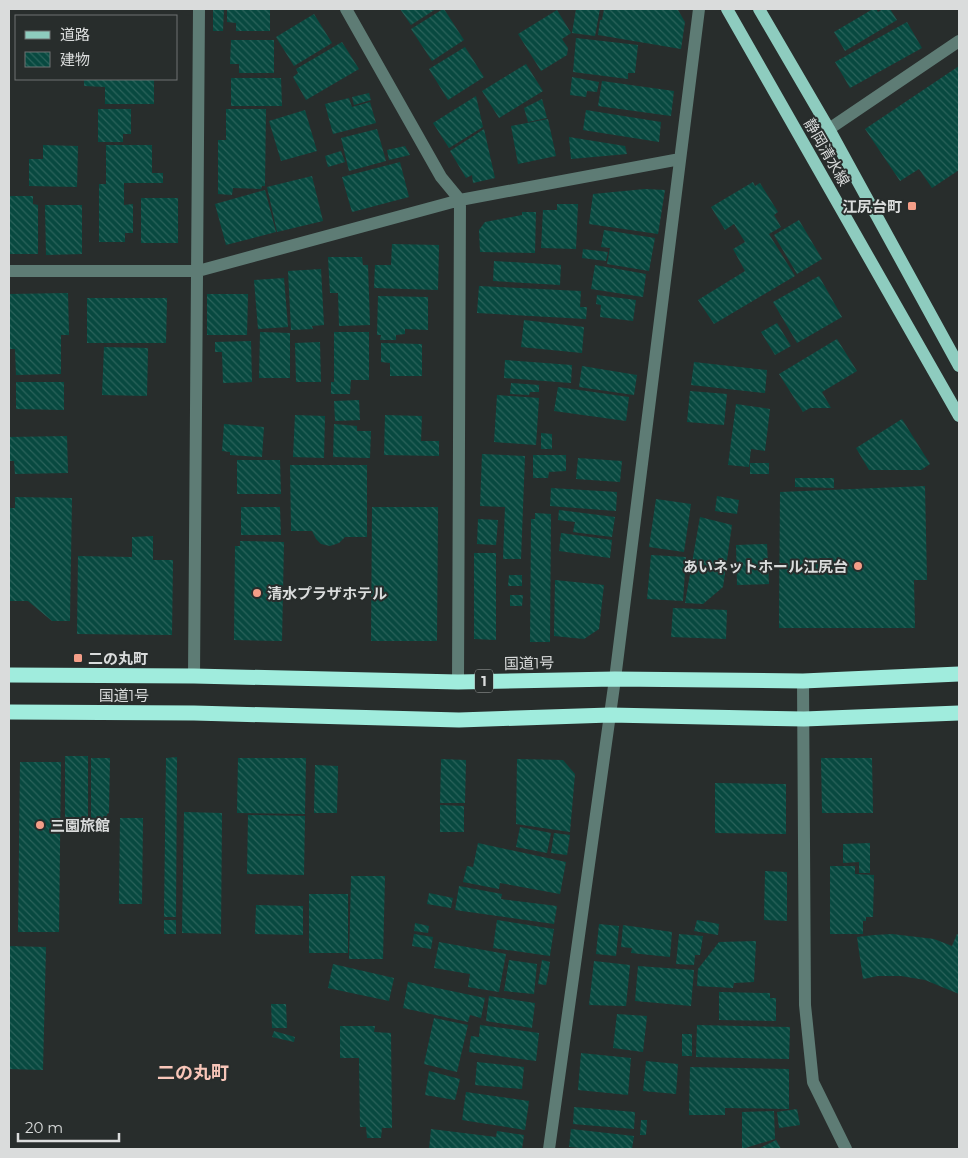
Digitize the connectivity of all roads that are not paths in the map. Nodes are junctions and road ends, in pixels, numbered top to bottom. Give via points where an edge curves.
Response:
1 (199, 9) edge
2 (346, 9) edge
3 (699, 9) edge
4 (727, 9) edge
5 (759, 9) edge
6 (959, 41) edge
7 (830, 129) junction
8 (680, 159) junction
9 (460, 200) junction
10 (9, 271) edge
11 (198, 271) junction
12 (959, 366) edge
13 (959, 416) edge
14 (959, 674) edge
15 (9, 675) edge
16 (194, 676) junction
17 (615, 678) junction
18 (803, 681) junction
19 (458, 682) junction
20 (9, 712) edge
21 (959, 713) edge
22 (610, 715) junction
23 (804, 719) junction
24 (549, 1149) edge
25 (846, 1149) edge

1 - 11 street
2 - 9 street via 441,177
3 - 8 street
4 - 13 main road, 静岡清水線
5 - 7 main road, 静岡清水線
6 - 7 street
7 - 12 main road, 静岡清水線
8 - 9 street
8 - 17 street
9 - 11 street
9 - 19 street
10 - 11 street
11 - 16 street
14 - 18 highway, 国道1号 / 1
15 - 16 highway, 国道1号 / 1
16 - 19 highway, 国道1号 / 1
17 - 18 highway, 国道1号 / 1
17 - 19 highway, 国道1号 / 1
17 - 22 street
18 - 23 street
20 - 22 highway, 国道1号 via 459,720
21 - 23 highway, 国道1号
22 - 23 highway, 国道1号
22 - 24 street
23 - 25 street via 805,1004 813,1082

